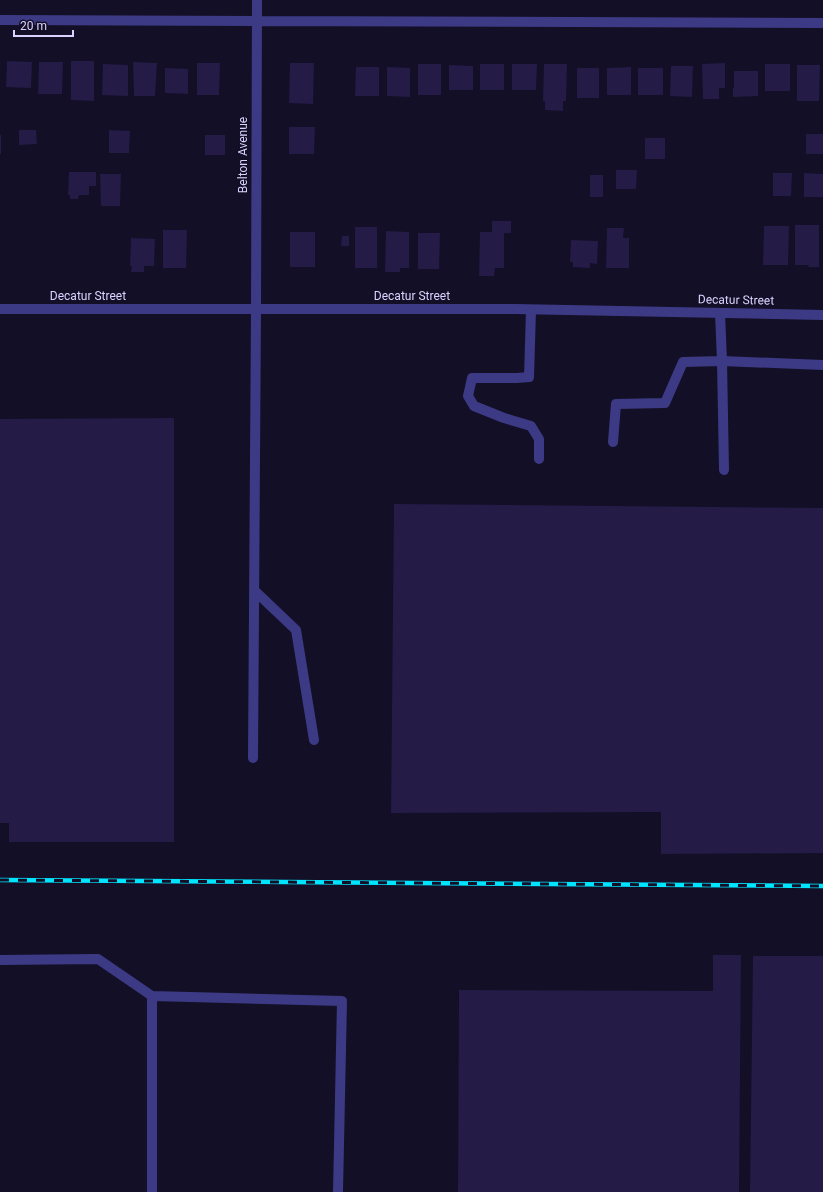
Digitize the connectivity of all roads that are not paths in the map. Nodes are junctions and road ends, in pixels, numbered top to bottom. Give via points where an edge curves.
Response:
1 (257, 0) edge
2 (0, 20) edge
3 (257, 21) junction
4 (823, 22) edge
5 (0, 309) edge
6 (256, 309) junction
7 (531, 310) junction
8 (720, 313) junction
9 (823, 314) edge
10 (722, 361) junction
11 (823, 365) edge
12 (613, 442) dead end
13 (539, 459) dead end
14 (724, 470) dead end
15 (254, 590) junction
16 (314, 740) dead end
17 (253, 758) dead end
18 (0, 960) edge
19 (152, 996) junction
20 (152, 1192) edge
21 (338, 1192) edge

1 - 3 street, Belton Avenue
2 - 3 street
3 - 4 street
3 - 6 street, Belton Avenue
5 - 6 street, Decatur Street
6 - 7 street, Decatur Street
6 - 15 street, Belton Avenue
7 - 8 street, Decatur Street
7 - 13 street via 529,377 472,378 468,396 474,406 531,426 539,439
8 - 9 street, Decatur Street
8 - 10 street
10 - 11 street
10 - 12 street via 683,362 665,403 616,404
10 - 14 street
15 - 16 street via 296,630
15 - 17 street, Belton Avenue
18 - 19 street via 98,959
19 - 20 street
19 - 21 street via 342,1002

